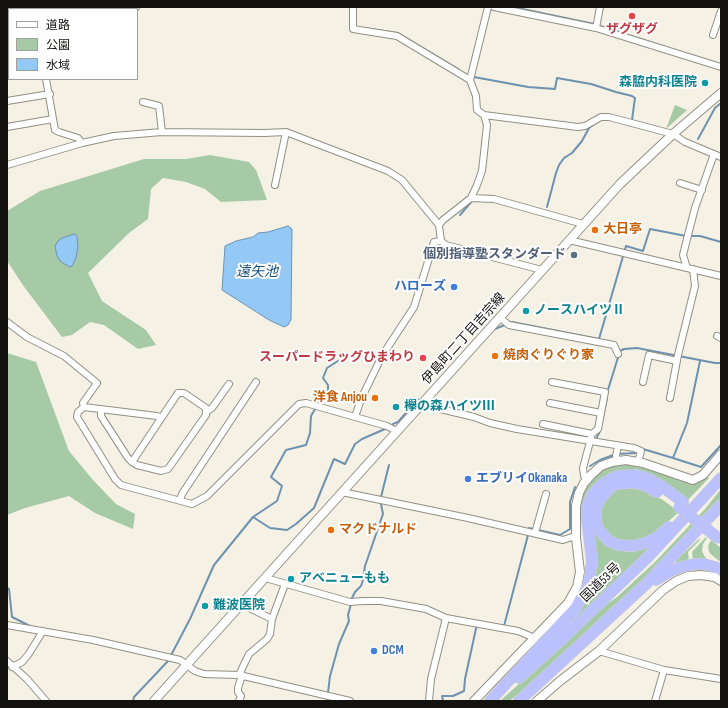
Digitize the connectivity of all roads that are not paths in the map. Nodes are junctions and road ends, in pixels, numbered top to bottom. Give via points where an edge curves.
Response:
1 (353, 7) edge
2 (488, 7) edge
3 (494, 7) edge
4 (600, 7) edge
5 (721, 11) edge
6 (596, 26) junction
7 (713, 35) dead end
8 (721, 68) edge
9 (46, 80) edge
10 (470, 80) junction
11 (721, 93) edge
12 (50, 94) junction
13 (7, 101) edge
14 (143, 102) dead end
15 (484, 115) junction
16 (53, 119) junction
17 (7, 128) edge
18 (162, 132) junction
19 (286, 132) junction
20 (673, 134) junction
21 (82, 143) junction
22 (714, 154) junction
23 (721, 157) edge
24 (7, 164) edge
25 (680, 182) dead end
26 (275, 185) dead end
27 (702, 190) junction
28 (471, 198) junction
29 (583, 224) junction
30 (439, 225) junction
31 (569, 240) junction
32 (441, 241) junction
33 (690, 269) junction
34 (542, 270) junction
35 (721, 276) edge
36 (499, 317) junction
37 (7, 322) edge
38 (618, 354) dead end
39 (677, 358) junction
40 (256, 382) dead end
41 (552, 382) dead end
42 (643, 382) dead end
43 (229, 384) dead end
44 (670, 398) dead end
45 (424, 402) junction
46 (550, 403) dead end
47 (84, 407) junction
48 (101, 409) junction
49 (206, 412) junction
50 (601, 413) junction
51 (355, 416) junction
52 (161, 418) junction
53 (542, 424) dead end
54 (396, 431) junction
55 (591, 438) junction
56 (618, 446) junction
57 (721, 454) edge
58 (617, 457) junction
59 (132, 462) junction
60 (638, 462) junction
61 (721, 478) edge
62 (588, 479) junction
63 (342, 492) junction
64 (546, 494) dead end
65 (180, 500) junction
66 (681, 505) junction
67 (721, 505) edge
68 (684, 520) junction
69 (536, 531) junction
70 (576, 538) junction
71 (720, 538) edge
72 (721, 569) edge
73 (266, 577) junction
74 (721, 581) edge
75 (285, 584) junction
76 (646, 584) junction
77 (241, 604) junction
78 (446, 618) junction
79 (272, 619) junction
80 (7, 625) edge
81 (43, 631) junction
82 (534, 639) junction
83 (599, 651) junction
84 (7, 661) edge
85 (186, 664) junction
86 (12, 667) junction
87 (664, 670) junction
88 (240, 674) junction
89 (721, 679) edge
90 (46, 701) edge
91 (154, 701) edge
92 (239, 701) edge
93 (350, 701) edge
94 (429, 701) edge
95 (474, 701) edge
96 (490, 701) edge
97 (493, 701) edge
98 (519, 701) edge
99 (537, 701) edge
100 (655, 701) edge

1 - 10 street via 353,29 398,36
2 - 10 street
3 - 6 street
4 - 6 street
5 - 7 street
6 - 8 street
9 - 12 street
10 - 15 street via 476,96 477,110
11 - 20 street, 伊島町二丁目吉宗線
12 - 13 street
12 - 16 street
14 - 18 street via 159,106
15 - 20 street via 578,127 610,116
15 - 28 street via 487,125 482,171
16 - 17 street
16 - 21 street via 55,130 78,138
18 - 19 street
18 - 21 street via 114,136
19 - 26 street
19 - 30 street via 388,171 402,180
20 - 22 street
20 - 29 street, 伊島町二丁目吉宗線 via 620,184
21 - 24 street
22 - 23 street
22 - 27 street
25 - 27 street
27 - 33 street via 683,255
28 - 29 street via 494,200
28 - 30 street
29 - 31 street, 伊島町二丁目吉宗線
30 - 32 street
31 - 33 street
31 - 34 street, 伊島町二丁目吉宗線
32 - 34 street via 446,245
32 - 51 street via 434,242 414,307 382,356
33 - 35 street
33 - 39 street via 695,286
34 - 36 street, 伊島町二丁目吉宗線
36 - 38 street via 508,324 614,345
36 - 45 street, 伊島町二丁目吉宗線
37 - 47 street via 27,337 64,356 97,383 83,403
39 - 42 street via 650,355
39 - 44 street
40 - 65 street
41 - 50 street via 605,392
43 - 49 street via 212,408
45 - 54 street, 伊島町二丁目吉宗線
45 - 55 street via 428,406 510,428
46 - 50 street
47 - 48 street
47 - 65 street via 78,412 77,417 121,485
48 - 52 street
48 - 59 street via 101,416
49 - 52 street via 206,408 184,393 178,394
49 - 59 street via 168,469 161,470
50 - 55 street via 598,429
51 - 54 street
51 - 65 street via 306,403 299,404 207,496 192,504
52 - 59 street
53 - 55 street
54 - 63 street, 伊島町二丁目吉宗線
55 - 56 street
55 - 62 street via 583,468 584,476
56 - 58 street
56 - 60 street via 641,451
57 - 60 street via 703,475 693,480
58 - 60 street
58 - 62 street via 601,466
61 - 68 highway, 国道53号
62 - 70 street via 579,493 576,506
63 - 69 street
63 - 73 street, 伊島町二丁目吉宗線
64 - 69 street
66 - 68 highway via 646,486 616,484 600,499 596,509 596,520 598,529 606,538 618,545 626,546 645,543
66 - 71 highway, bridge
66 - 96 highway via 660,485 636,475 617,476 598,487 587,508 592,561 589,583 580,602
67 - 76 highway
68 - 97 highway, 国道53号 via 569,632
69 - 70 street via 563,540
70 - 82 street via 580,572 577,587 568,603
72 - 76 highway via 694,564 681,567
73 - 75 street
73 - 77 street, 伊島町二丁目吉宗線
74 - 83 street via 715,577 701,575 688,576 676,581 663,590
75 - 78 street via 351,602 381,601 426,609
75 - 79 street
76 - 98 highway
77 - 79 street
77 - 85 street, 伊島町二丁目吉宗線
78 - 82 street via 518,631
78 - 94 street via 431,679
79 - 88 street via 270,634 249,654
80 - 81 street
81 - 85 street via 180,660
81 - 86 street via 22,662
82 - 95 street
83 - 87 street
83 - 99 street
84 - 86 street
85 - 88 street via 204,674
85 - 91 street, 伊島町二丁目吉宗線
86 - 90 street via 27,679
87 - 89 street
87 - 100 street
88 - 92 street
88 - 93 street

